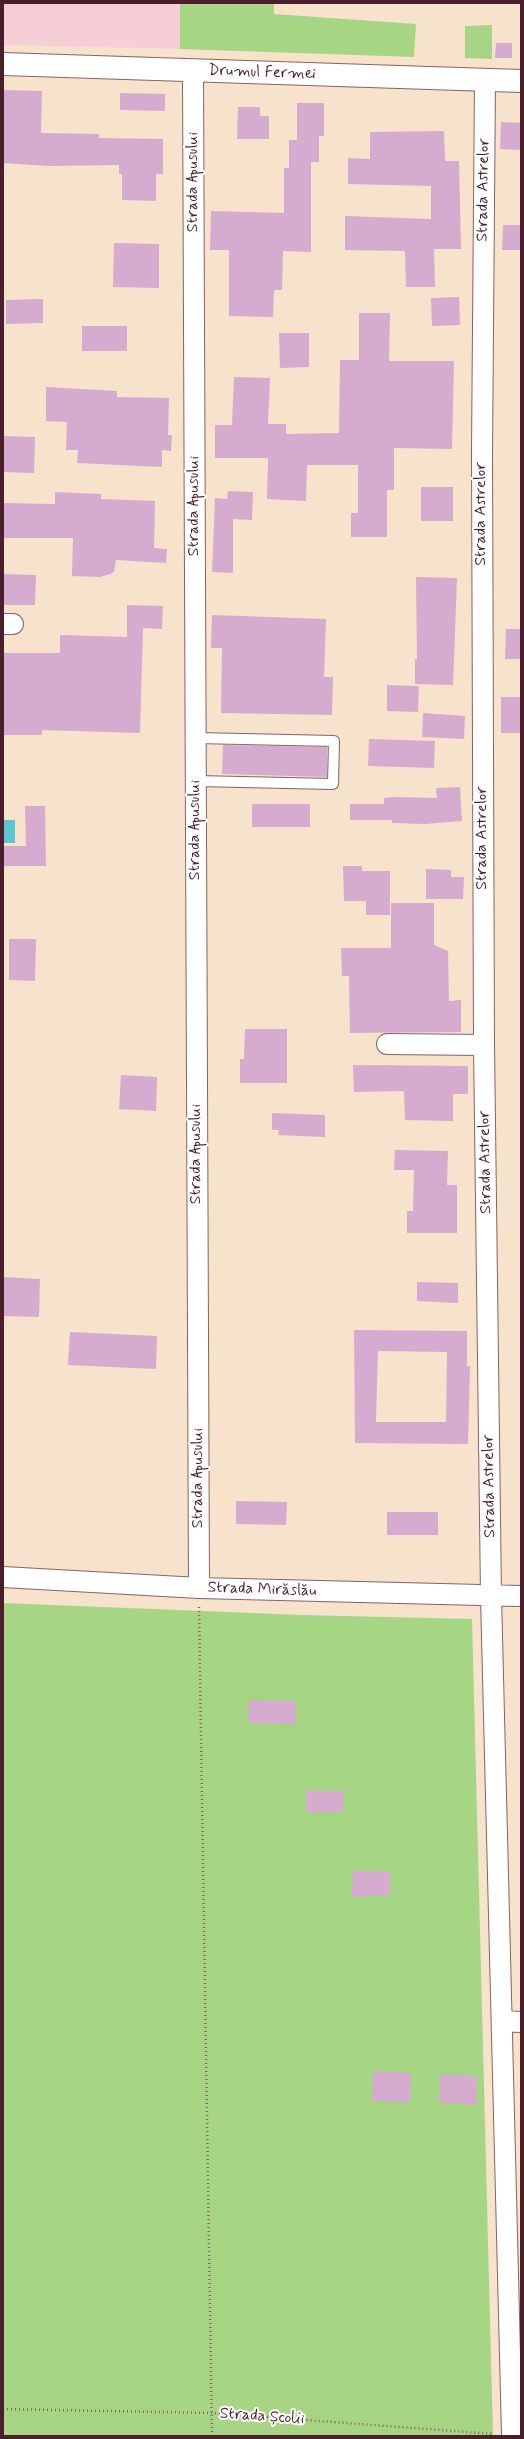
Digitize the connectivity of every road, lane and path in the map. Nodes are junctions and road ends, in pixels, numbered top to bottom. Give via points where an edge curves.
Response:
1 (3, 64) edge
2 (193, 71) junction
3 (486, 80) junction
4 (521, 81) edge
5 (196, 738) junction
6 (196, 781) junction
7 (387, 1044) dead end
8 (484, 1045) junction
9 (3, 1577) edge
10 (199, 1588) junction
11 (491, 1596) junction
12 (521, 1596) edge
13 (511, 2022) edge
14 (512, 2085) edge
15 (3, 2409) edge
16 (212, 2413) junction
17 (517, 2435) edge
18 (212, 2436) edge

1 - 2 street, Drumul Fermei
2 - 3 street, Drumul Fermei
2 - 5 street, Strada Apusului
3 - 4 street, Drumul Fermei
3 - 8 street, Strada Astrelor via 482,452
5 - 6 street, Strada Apusului
5 - 6 lane via 334,741 333,784
6 - 10 street, Strada Apusului
7 - 8 street
8 - 11 street, Strada Astrelor
9 - 10 street, Strada Mirăslău
10 - 11 street, Strada Mirăslău
10 - 16 path
11 - 12 street, Strada Mirăslău
11 - 13 street, Strada Astrelor
13 - 14 street, Strada Astrelor
14 - 17 street, Strada Astrelor
15 - 16 path, Strada Școlii
16 - 17 path, Strada Școlii
16 - 18 path

